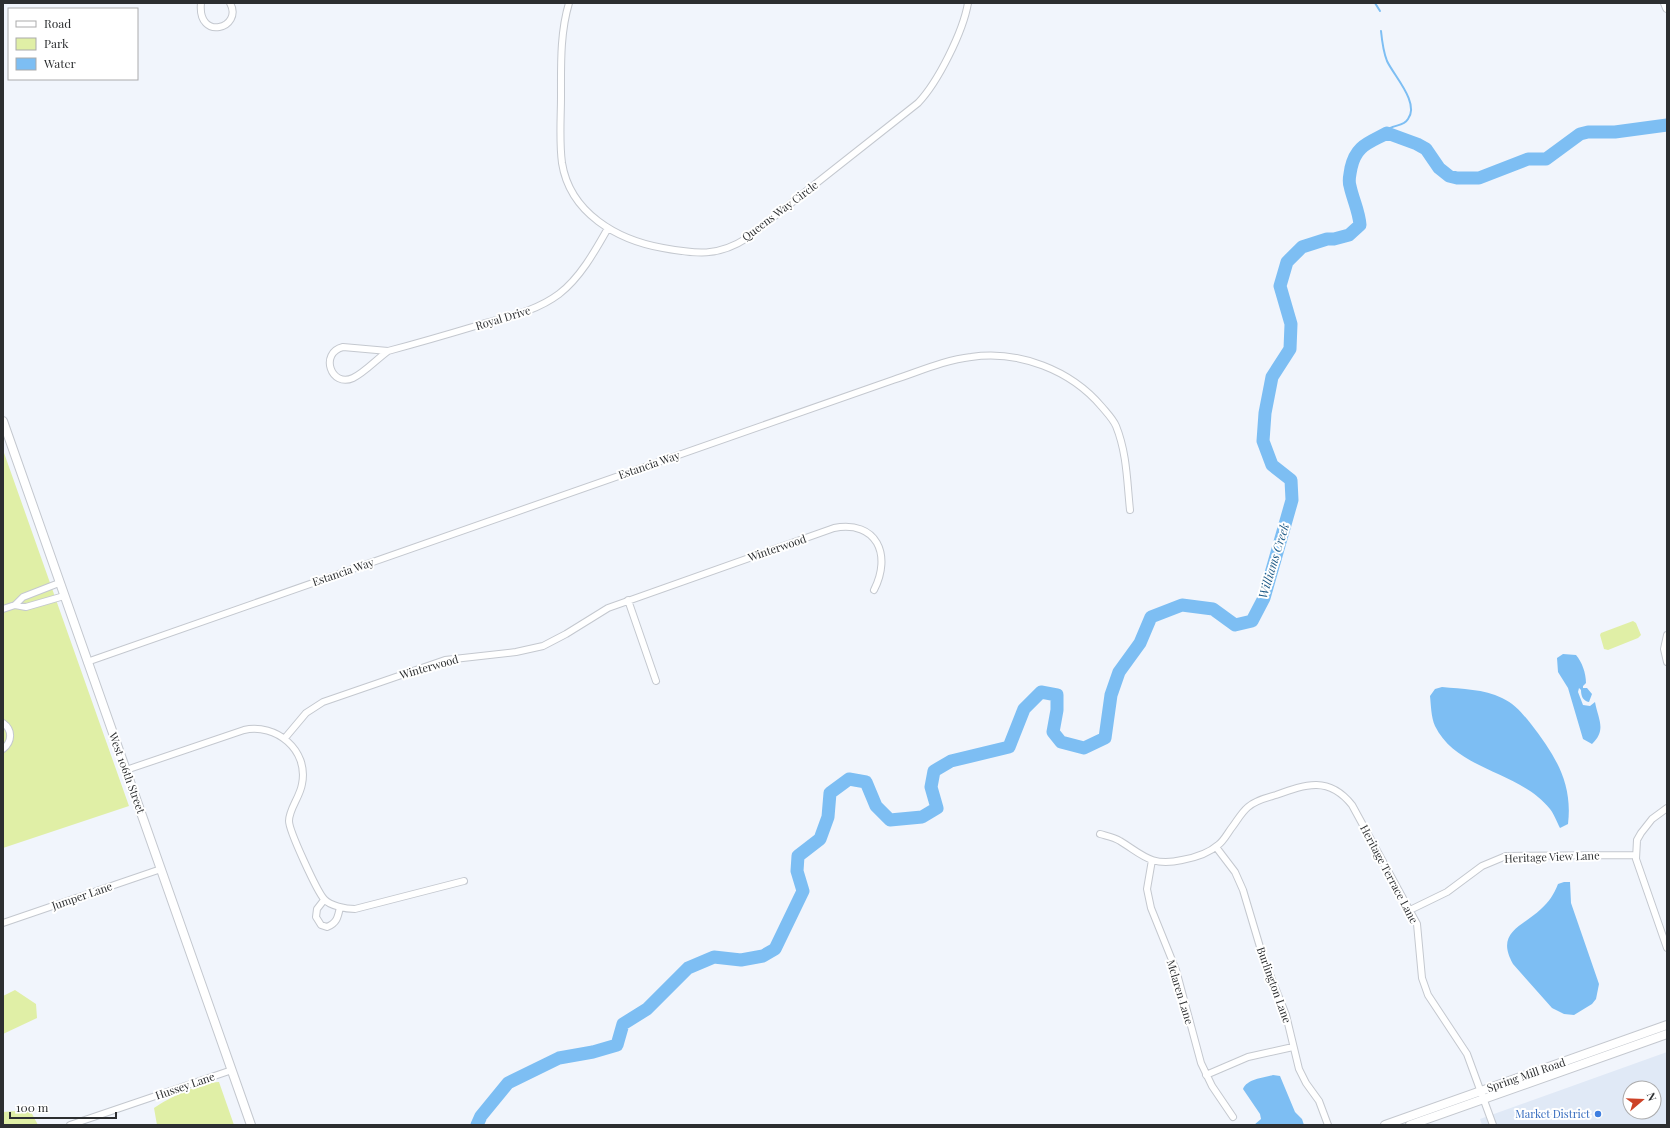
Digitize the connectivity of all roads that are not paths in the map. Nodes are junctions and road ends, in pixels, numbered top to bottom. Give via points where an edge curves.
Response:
1 (201, 3) edge
2 (230, 3) edge
3 (569, 3) edge
4 (968, 3) edge
5 (1665, 3) edge
6 (1667, 8) edge
7 (608, 228) junction
8 (388, 351) junction
9 (3, 421) edge
10 (1130, 510) dead end
11 (59, 583) junction
12 (874, 590) dead end
13 (64, 596) junction
14 (628, 600) junction
15 (15, 605) junction
16 (3, 609) edge
17 (1667, 635) edge
18 (87, 662) junction
19 (1667, 662) edge
20 (656, 681) dead end
21 (3, 723) edge
22 (285, 738) junction
23 (3, 749) edge
24 (126, 770) junction
25 (1667, 808) edge
26 (1100, 834) dead end
27 (1216, 846) junction
28 (1636, 855) junction
29 (1152, 860) junction
30 (161, 869) junction
31 (464, 881) dead end
32 (324, 900) junction
33 (340, 907) junction
34 (1410, 910) junction
35 (3, 924) edge
36 (1667, 948) edge
37 (1667, 1025) edge
38 (1667, 1034) edge
39 (1293, 1047) junction
40 (232, 1070) junction
41 (1206, 1075) junction
42 (1483, 1095) junction
43 (1233, 1117) dead end
44 (70, 1125) edge
45 (251, 1125) edge
46 (1328, 1125) edge
47 (1385, 1125) edge
48 (1410, 1125) edge
49 (1493, 1125) edge

1 - 2 street via 200,15 203,20 217,28 230,21
3 - 7 street, Queens Way Circle via 562,52 562,164 575,196 588,213
4 - 7 street, Queens Way Circle via 961,28 926,96 743,241 721,251 691,252 642,244
5 - 6 street
7 - 8 street, Royal Drive via 578,274 558,294 540,306 517,315
8 - 8 street, Royal Drive via 338,348 331,356 330,366 335,376 348,379 356,376
9 - 11 street, West 106th Street
10 - 18 street, Estancia Way via 1125,453 1121,440 1115,424 1096,400 1083,388 1049,368 1008,357 973,356 893,380
11 - 13 street, West 106th Street
11 - 15 street via 23,597
12 - 14 street, Winterwood via 883,562 879,545 861,530 840,527
13 - 15 street via 26,607
13 - 18 street, West 106th Street
14 - 20 street
14 - 22 street, Winterwood via 596,615 543,646 516,652 446,660 323,702 306,713
15 - 16 street
17 - 19 street via 1664,648
18 - 24 street, West 106th Street
21 - 23 street via 10,734
22 - 24 street via 268,730 252,728
22 - 32 street via 297,753 303,775 298,799 290,816 290,829
24 - 30 street, West 106th Street
25 - 28 street via 1652,819 1640,833
26 - 29 street via 1120,840 1145,858
27 - 29 street via 1203,854 1182,860
27 - 34 street, Heritage Terrace Lane via 1244,811 1255,802 1300,786 1315,784 1332,787 1344,795 1352,805
27 - 39 street, Burlington Lane via 1235,872 1243,890 1263,957 1286,1015
28 - 34 street, Heritage View Lane via 1506,856 1482,866 1447,892
28 - 36 street via 1638,868
29 - 41 street, Mclaren Lane via 1148,898 1178,975
30 - 35 street, Jumper Lane
30 - 40 street, West 106th Street
31 - 33 street via 364,908
32 - 33 street
32 - 33 street via 317,909 316,917 321,925 327,927 337,921
34 - 42 street, Heritage Terrace Lane via 1417,924 1422,978 1428,995 1464,1047
37 - 42 street, Spring Mill Road
38 - 42 street, Spring Mill Road
39 - 41 street via 1248,1057
39 - 46 street, Burlington Lane via 1299,1069 1319,1101
40 - 44 street, Hussey Lane
40 - 45 street, West 106th Street
41 - 43 street, Mclaren Lane
42 - 47 street, Spring Mill Road
42 - 48 street, Spring Mill Road
42 - 49 street, Heritage Terrace Lane

